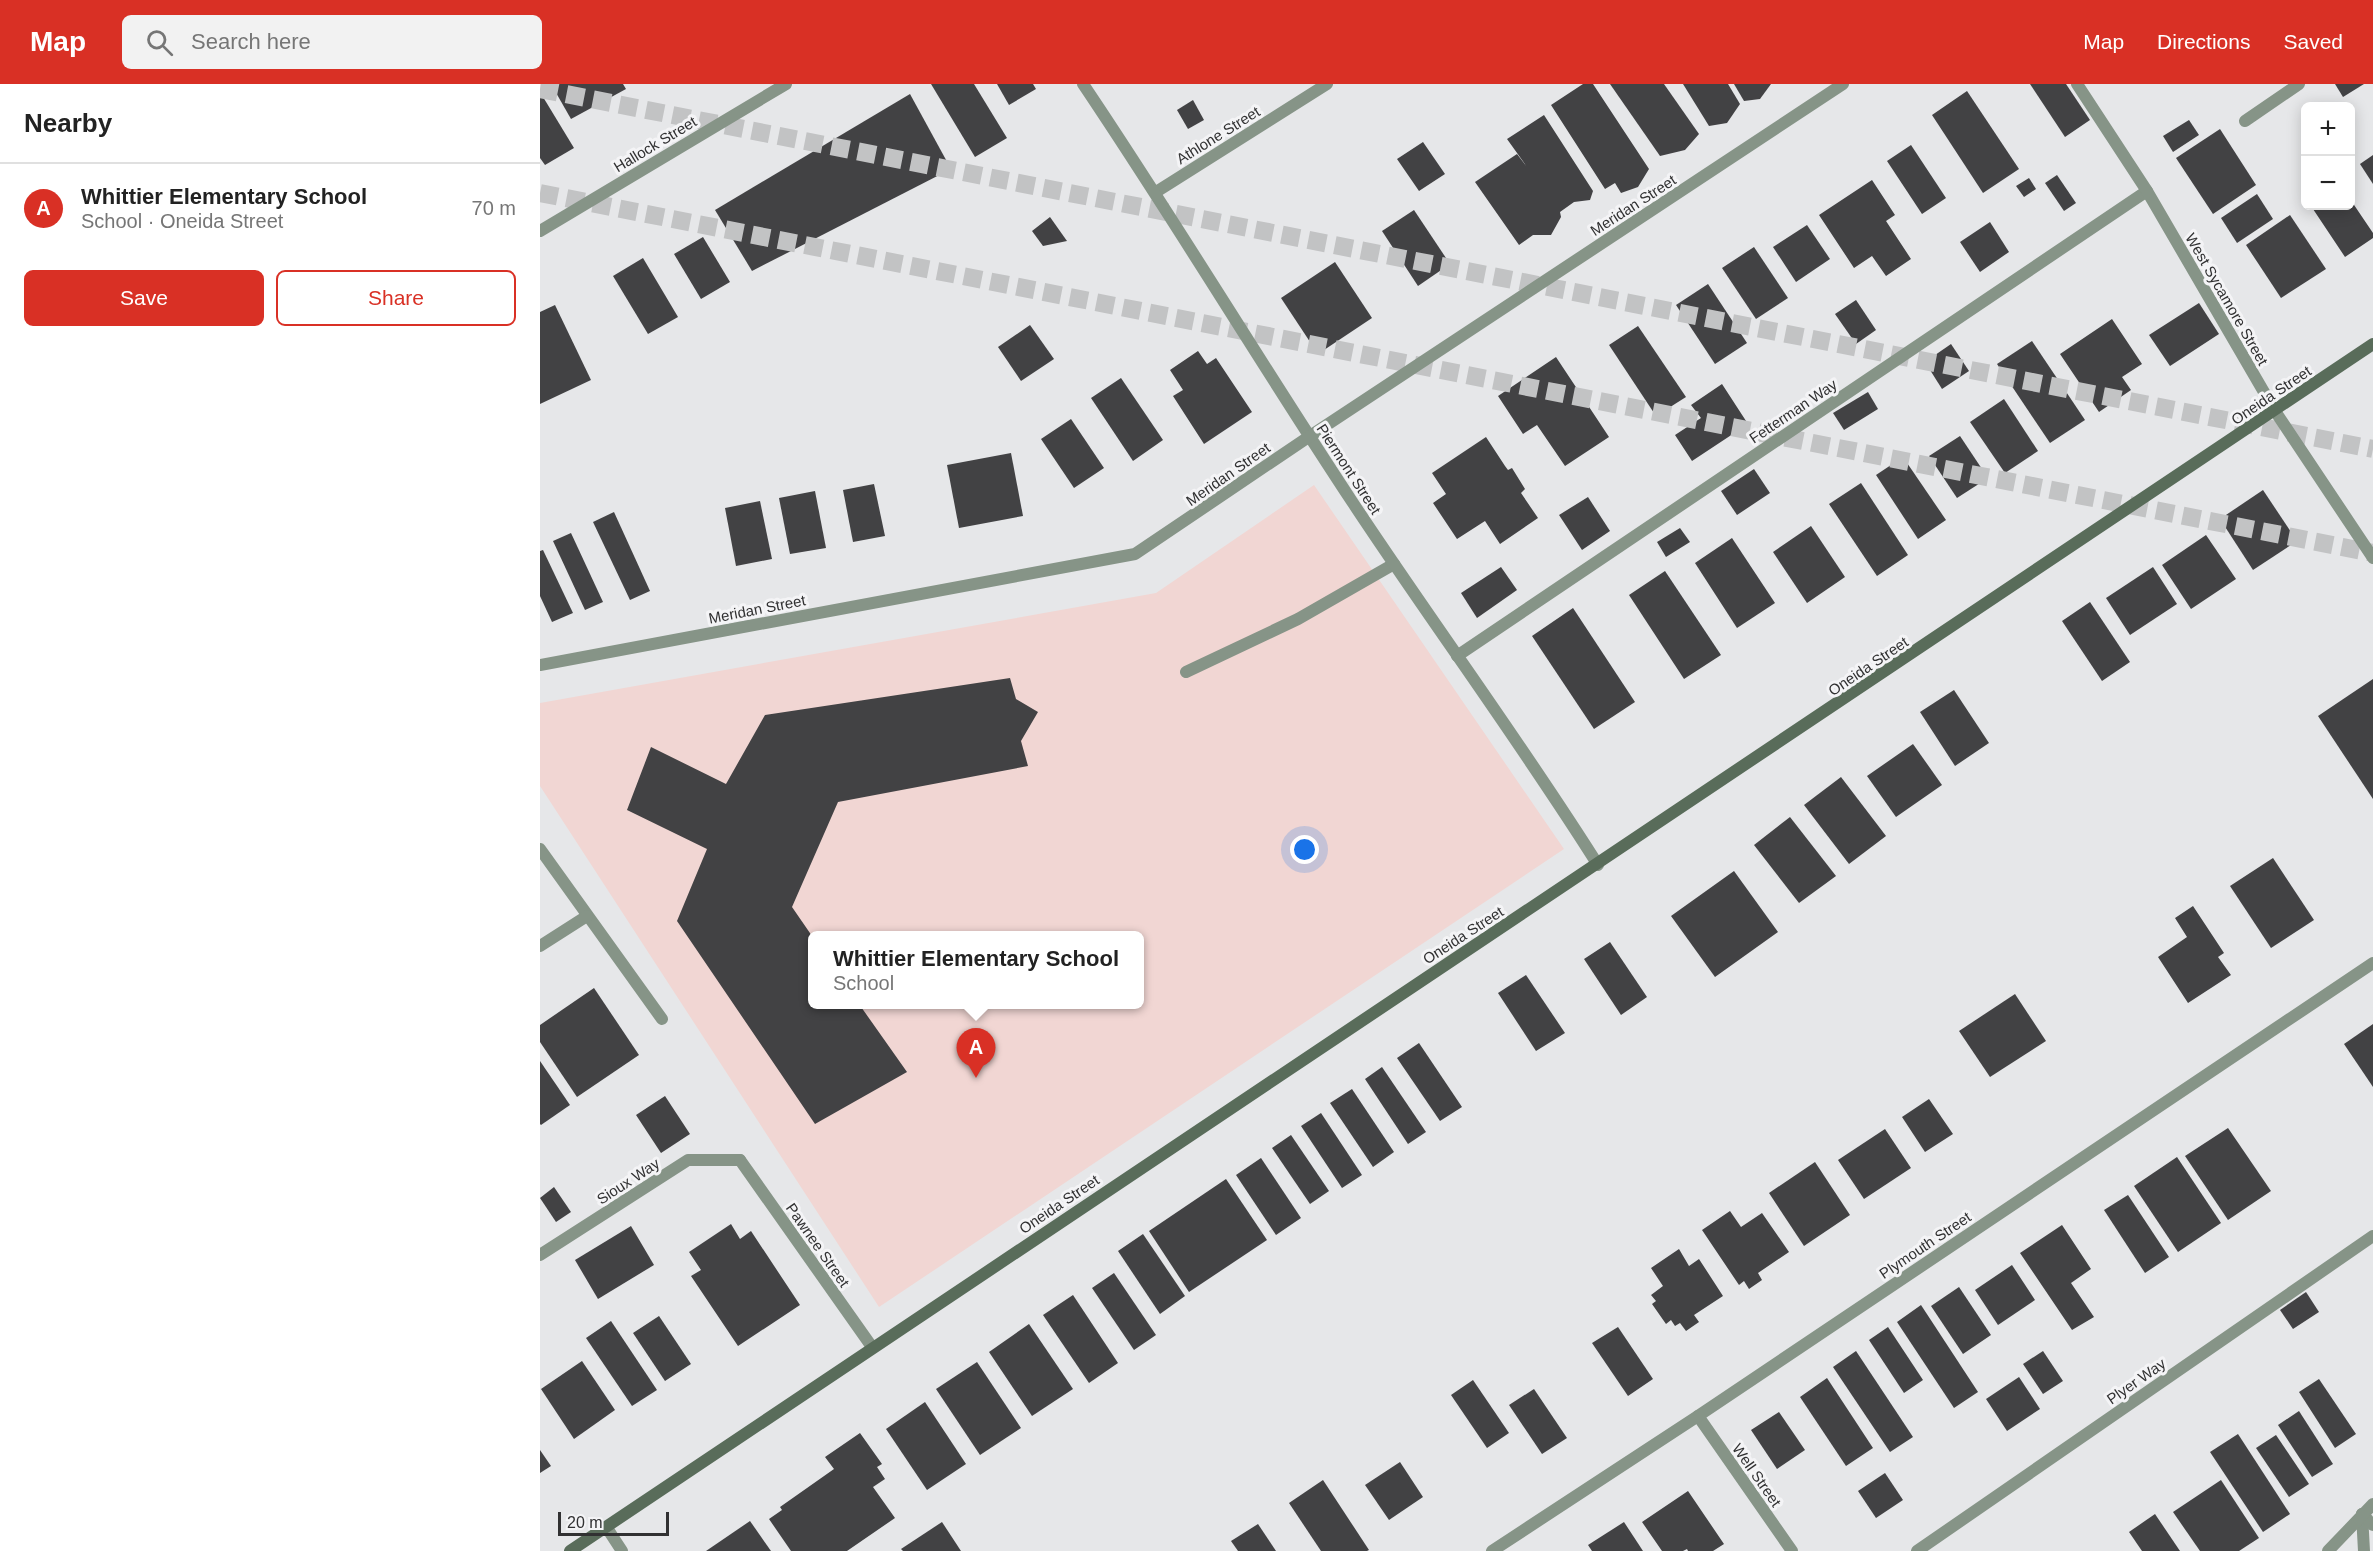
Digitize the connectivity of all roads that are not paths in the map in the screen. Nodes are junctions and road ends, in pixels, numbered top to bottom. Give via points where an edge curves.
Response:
1 (786, 84) edge
2 (1083, 84) edge
3 (1327, 84) edge
4 (1843, 84) edge
5 (2077, 84) edge
6 (2299, 84) edge
7 (2245, 121) dead end
8 (2147, 190) junction
9 (1156, 192) junction
10 (540, 231) edge
11 (2373, 344) edge
12 (2275, 411) junction
13 (1310, 436) junction
14 (2373, 558) edge
15 (1394, 564) junction
16 (1457, 656) junction
17 (540, 665) edge
18 (1186, 672) dead end
19 (540, 849) edge
20 (1598, 865) junction
21 (587, 916) junction
22 (540, 946) edge
23 (2373, 963) edge
24 (662, 1019) dead end
25 (740, 1160) joint
26 (2373, 1236) edge
27 (540, 1255) edge
28 (872, 1347) junction
29 (1698, 1416) junction
30 (2373, 1504) edge
31 (2362, 1515) junction
32 (2373, 1525) edge
33 (607, 1528) junction
34 (570, 1551) edge
35 (622, 1551) edge
36 (1492, 1551) edge
37 (1792, 1551) edge
38 (1917, 1551) edge
39 (2328, 1551) edge
40 (2364, 1551) edge

1 - 10 street, Hallock Street
2 - 9 street, Piermont Street
3 - 9 street, Athlone Street
4 - 13 street, Meridan Street
5 - 8 street, West Sycamore Street
6 - 7 street
8 - 12 street, West Sycamore Street
8 - 16 street, Fetterman Way
9 - 13 street, Piermont Street
11 - 12 street, Oneida Street
12 - 14 street, West Sycamore Street
12 - 20 street, Oneida Street
13 - 15 street, Piermont Street
13 - 17 street, Meridan Street via 1135,554
15 - 16 street, Piermont Street
15 - 18 street via 1298,619
16 - 20 street, Piermont Street
19 - 21 street
20 - 28 street, Oneida Street
21 - 22 street
21 - 24 street
23 - 29 street, Plymouth Street
25 - 27 street, Sioux Way via 688,1160
25 - 28 street, Pawnee Street
26 - 38 street, Plyer Way
28 - 33 street, Oneida Street
29 - 36 street, Plymouth Street
29 - 37 street, Well Street
30 - 31 street
31 - 32 street
31 - 39 street
31 - 40 street
33 - 34 street, Oneida Street
33 - 35 street

